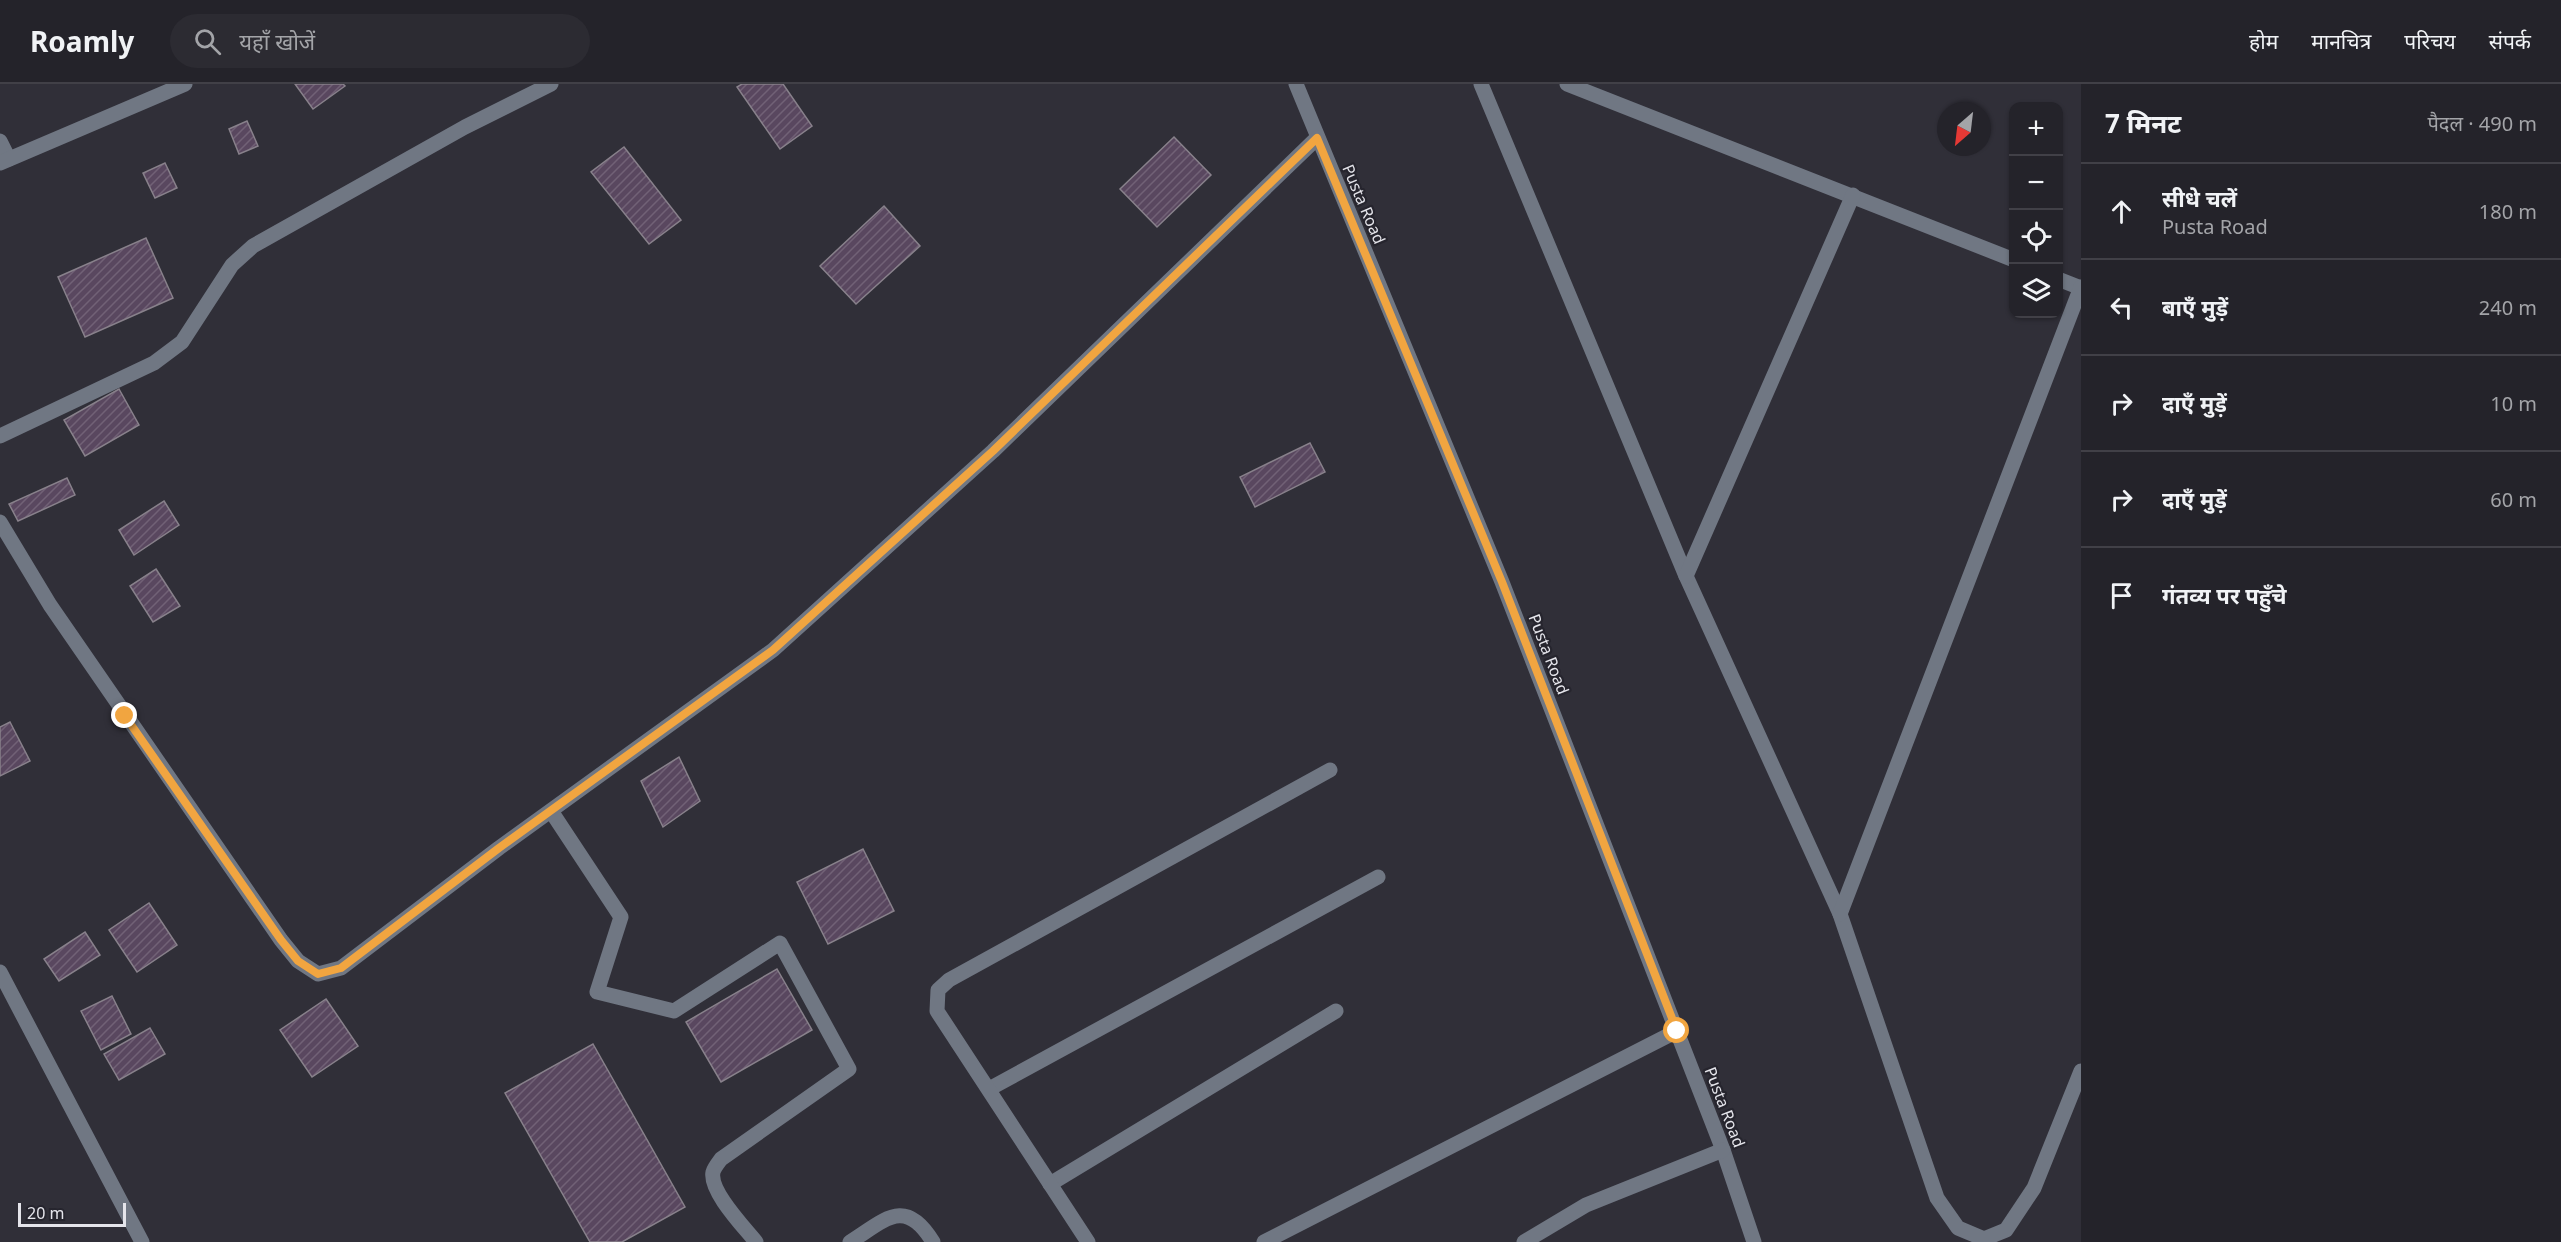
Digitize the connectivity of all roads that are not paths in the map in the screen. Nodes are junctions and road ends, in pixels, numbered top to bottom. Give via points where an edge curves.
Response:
1 (185, 84) edge
2 (551, 84) edge
3 (1296, 84) edge
4 (1481, 84) edge
5 (1568, 84) edge
6 (1317, 138) junction
7 (0, 141) edge
8 (5, 161) edge
9 (1853, 195) junction
10 (2009, 258) edge
11 (2063, 281) edge
12 (2081, 287) edge
13 (0, 436) edge
14 (0, 522) edge
15 (1686, 576) junction
16 (1330, 770) dead end
17 (551, 811) junction
18 (1378, 877) dead end
19 (1840, 914) junction
20 (0, 972) edge
21 (1336, 1011) dead end
22 (1677, 1031) junction
23 (2081, 1071) edge
24 (989, 1089) junction
25 (1723, 1150) junction
26 (1050, 1184) junction
27 (142, 1242) edge
28 (756, 1242) edge
29 (850, 1242) edge
30 (933, 1242) edge
31 (1088, 1242) edge
32 (1264, 1242) edge
33 (1524, 1242) edge
34 (1754, 1242) edge

1 - 8 street
2 - 13 street via 465,127 253,246 232,265 182,342 154,363
3 - 6 street, Pusta Road
4 - 15 street
5 - 9 street
6 - 17 street via 993,451 773,650
6 - 22 street, Pusta Road via 1502,582
7 - 8 street
9 - 10 street
9 - 15 street
11 - 12 street
12 - 19 street
14 - 17 street via 50,605 281,940 298,961 318,974 341,968
15 - 19 street
16 - 24 street via 949,980 938,990 937,1011
17 - 28 street via 621,917 597,992 674,1011 780,943 849,1069 721,1159 713,1171 722,1199
18 - 24 street
19 - 23 street via 1937,1198 1958,1228 1984,1239 2006,1230 2034,1188
20 - 27 street
21 - 26 street
22 - 25 street, Pusta Road
22 - 32 street
24 - 26 street
25 - 33 street via 1586,1205
25 - 34 street, Pusta Road
26 - 31 street
29 - 30 street via 893,1215 907,1216 923,1225

